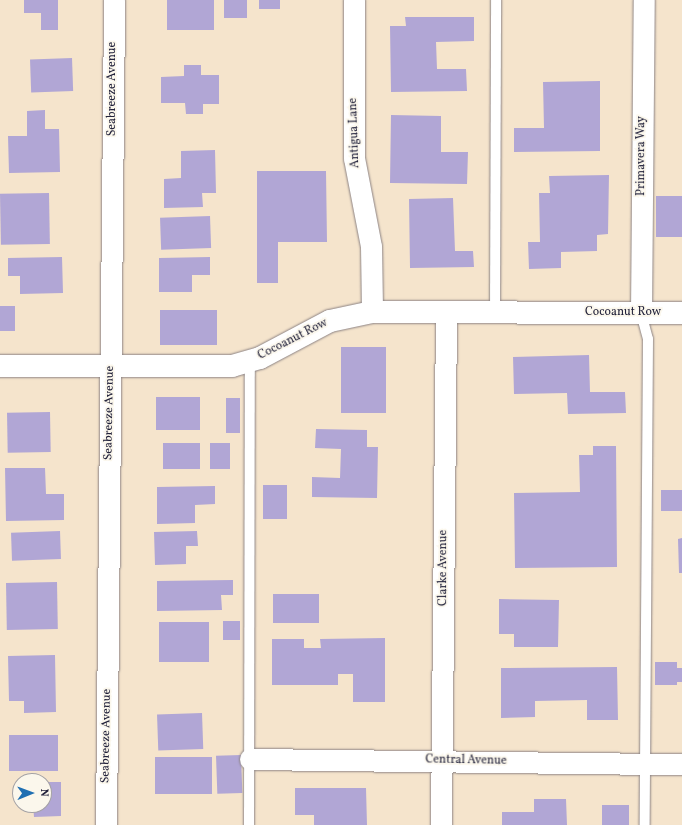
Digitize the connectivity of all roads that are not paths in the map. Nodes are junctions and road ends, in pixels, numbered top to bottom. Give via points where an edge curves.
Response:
1 (114, 0) edge
2 (354, 0) edge
3 (496, 0) edge
4 (644, 0) edge
5 (446, 311) junction
6 (495, 311) junction
7 (372, 312) junction
8 (641, 313) junction
9 (682, 313) edge
10 (250, 361) junction
11 (0, 366) edge
12 (111, 366) junction
13 (250, 759) junction
14 (442, 761) junction
15 (645, 764) junction
16 (682, 764) edge
17 (106, 825) edge
18 (249, 825) edge
19 (442, 825) edge
20 (645, 825) edge

1 - 12 street, Seabreeze Avenue
2 - 7 street, Antigua Lane via 354,158 371,246
3 - 6 lane
4 - 8 street, Primavera Way
5 - 6 street, Cocoanut Row
5 - 7 street, Cocoanut Row
5 - 14 street, Clarke Avenue
6 - 8 street, Cocoanut Row
7 - 10 street, Cocoanut Row via 330,321
8 - 9 street, Cocoanut Row
8 - 15 lane via 648,339
10 - 12 street, Cocoanut Row via 221,367
10 - 13 lane
11 - 12 street, Cocoanut Row
12 - 17 street, Seabreeze Avenue
13 - 14 street, Central Avenue
13 - 18 lane
14 - 15 street, Central Avenue
14 - 19 street, Clarke Avenue
15 - 16 street, Central Avenue
15 - 20 lane

